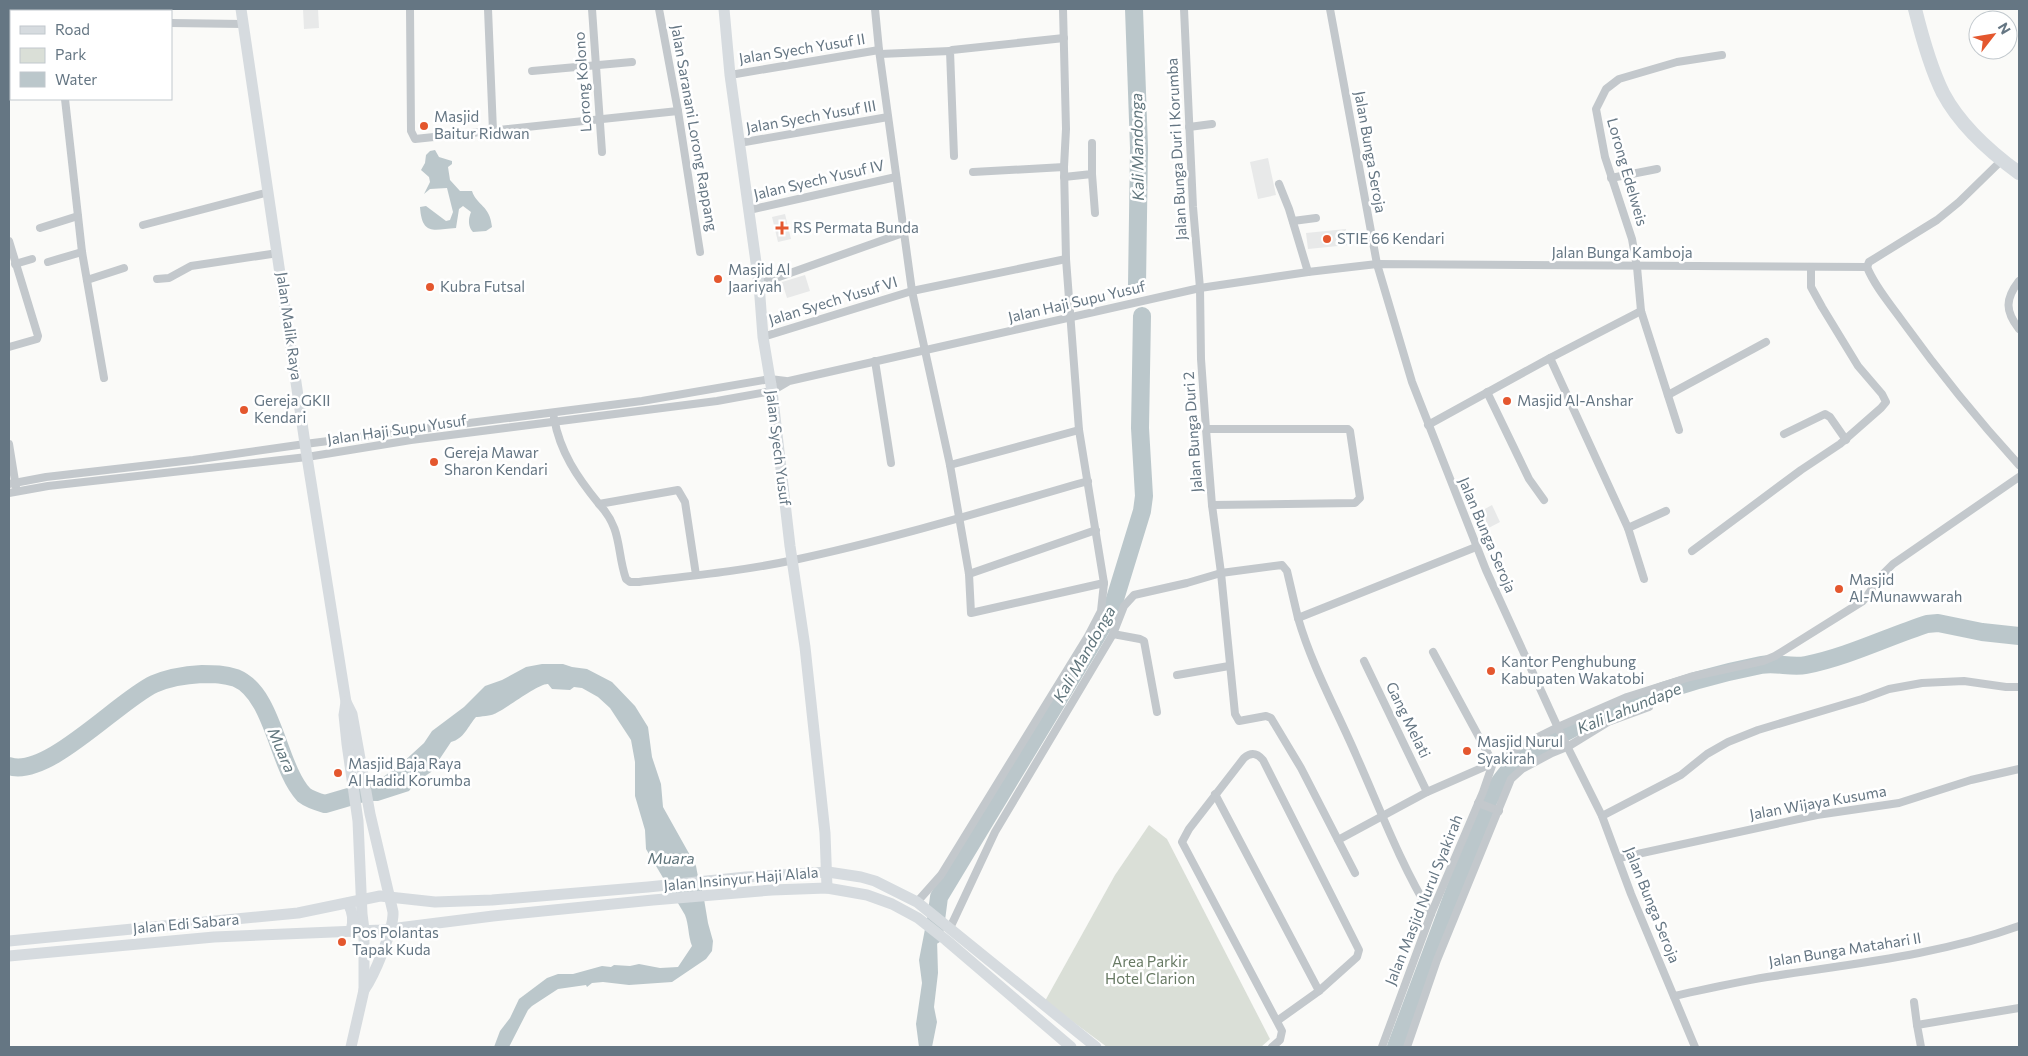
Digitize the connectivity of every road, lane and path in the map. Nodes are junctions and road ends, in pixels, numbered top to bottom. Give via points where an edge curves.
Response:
1 (241, 9) edge
2 (410, 9) edge
3 (488, 9) edge
4 (592, 9) edge
5 (660, 9) edge
6 (724, 9) edge
7 (875, 9) edge
8 (1063, 9) edge
9 (1184, 9) edge
10 (1330, 9) edge
11 (1915, 9) edge
12 (172, 23) edge
13 (243, 24) junction
14 (1064, 38) junction
15 (950, 51) junction
16 (879, 52) junction
17 (1722, 56) dead end
18 (632, 62) dead end
19 (596, 64) junction
20 (532, 71) dead end
21 (730, 75) junction
22 (65, 100) edge
23 (678, 111) junction
24 (888, 117) junction
25 (599, 119) junction
26 (1212, 124) dead end
27 (1190, 127) junction
28 (493, 131) junction
29 (739, 143) junction
30 (1092, 144) dead end
31 (602, 152) dead end
32 (954, 156) dead end
33 (2002, 160) junction
34 (1064, 167) junction
35 (1657, 168) dead end
36 (973, 172) dead end
37 (2019, 173) edge
38 (1092, 174) junction
39 (896, 177) junction
40 (1064, 177) junction
41 (1611, 178) junction
42 (1279, 184) dead end
43 (269, 192) junction
44 (749, 210) junction
45 (1095, 213) dead end
46 (78, 216) junction
47 (1316, 218) dead end
48 (1293, 221) junction
49 (143, 225) dead end
50 (40, 228) dead end
51 (903, 233) junction
52 (9, 241) edge
53 (82, 252) junction
54 (700, 252) dead end
55 (278, 253) junction
56 (1066, 259) junction
57 (32, 260) dead end
58 (48, 262) dead end
59 (15, 264) junction
60 (1377, 264) junction
61 (1637, 267) junction
62 (1811, 267) junction
63 (1867, 267) junction
64 (124, 268) dead end
65 (1308, 272) junction
66 (157, 279) dead end
67 (87, 280) junction
68 (2019, 281) edge
69 (758, 284) junction
70 (1200, 288) junction
71 (912, 291) junction
72 (1640, 311) junction
73 (1070, 317) junction
74 (2019, 329) edge
75 (763, 337) junction
76 (1766, 342) dead end
77 (9, 347) edge
78 (925, 349) junction
79 (1550, 358) junction
80 (875, 361) junction
81 (104, 378) dead end
82 (771, 385) junction
83 (1487, 392) junction
84 (1668, 396) junction
85 (552, 413) junction
86 (554, 423) junction
87 (1428, 425) junction
88 (1206, 429) junction
89 (1080, 430) junction
90 (1679, 430) dead end
91 (1784, 434) dead end
92 (1846, 440) junction
93 (9, 444) edge
94 (306, 444) junction
95 (307, 457) junction
96 (891, 463) dead end
97 (950, 465) junction
98 (2019, 465) edge
99 (2019, 477) edge
100 (1088, 481) junction
101 (12, 483) edge
102 (13, 492) edge
103 (1544, 500) dead end
104 (599, 504) junction
105 (1212, 505) junction
106 (1666, 511) dead end
107 (959, 518) junction
108 (1628, 528) junction
109 (1096, 530) junction
110 (1476, 547) junction
111 (1692, 552) dead end
112 (792, 560) junction
113 (1221, 573) junction
114 (969, 574) junction
115 (696, 575) junction
116 (1644, 579) dead end
117 (1104, 583) junction
118 (1298, 618) junction
119 (1113, 634) junction
120 (1433, 652) dead end
121 (1364, 661) dead end
122 (1229, 666) junction
123 (1177, 675) dead end
124 (2019, 687) edge
125 (1649, 707) dead end
126 (1157, 712) dead end
127 (1558, 728) junction
128 (1568, 745) junction
129 (1493, 763) junction
130 (2019, 769) edge
131 (1479, 770) junction
132 (1489, 777) junction
133 (360, 789) junction
134 (1428, 792) junction
135 (1215, 794) junction
136 (1480, 803) junction
137 (1498, 810) junction
138 (1602, 816) junction
139 (1382, 817) junction
140 (1338, 840) junction
141 (1619, 858) junction
142 (828, 872) junction
143 (1355, 873) dead end
144 (827, 888) junction
145 (389, 896) junction
146 (363, 900) junction
147 (348, 903) junction
148 (918, 903) junction
149 (1431, 914) junction
150 (2019, 926) edge
151 (390, 928) junction
152 (949, 928) junction
153 (364, 930) junction
154 (351, 931) junction
155 (9, 941) edge
156 (9, 956) edge
157 (364, 990) junction
158 (1319, 991) junction
159 (1674, 996) junction
160 (1914, 1002) dead end
161 (2019, 1008) edge
162 (1277, 1021) junction
163 (1917, 1026) junction
164 (351, 1047) edge
165 (1070, 1047) edge
166 (1096, 1047) edge
167 (1272, 1047) edge
168 (1382, 1047) edge
169 (1407, 1047) edge
170 (1695, 1047) edge
171 (1921, 1047) edge

1 - 13 main road, Jalan Malik Raya
2 - 28 street via 411,131 415,139
3 - 28 street
4 - 19 street, Lorong Kolono
5 - 23 street, Jalan Saranani Lorong Rappang
6 - 21 main road, Jalan Syech Yusuf
7 - 16 street
8 - 14 street
9 - 27 street, Jalan Bunga Duri I Korumba
10 - 60 street, Jalan Bunga Seroja
11 - 33 highway via 1943,92 1960,118
12 - 13 street
13 - 43 main road, Jalan Malik Raya
14 - 15 street, Jalan Syech Yusuf II
14 - 34 street
15 - 16 street, Jalan Syech Yusuf II
15 - 32 street
16 - 21 street, Jalan Syech Yusuf II
16 - 24 street
17 - 41 street, Lorong Edelweis via 1678,62 1626,76 1606,89 1596,115
18 - 19 street
19 - 20 street
19 - 25 street, Lorong Kolono
21 - 29 main road, Jalan Syech Yusuf
22 - 46 street
23 - 25 street
23 - 54 street, Jalan Saranani Lorong Rappang
24 - 29 street, Jalan Syech Yusuf III
24 - 39 street
25 - 28 street
25 - 31 street, Lorong Kolono
26 - 27 street
27 - 70 street, Jalan Bunga Duri I Korumba
29 - 44 main road, Jalan Syech Yusuf
30 - 38 street
33 - 37 highway
33 - 63 street via 1944,214 1869,262
34 - 36 street
34 - 40 street
35 - 41 street
38 - 40 street
38 - 45 street
39 - 44 street, Jalan Syech Yusuf IV
39 - 51 street
40 - 56 street
41 - 61 street, Lorong Edelweis via 1629,228
42 - 48 street
43 - 49 street
43 - 55 main road, Jalan Malik Raya
44 - 69 main road, Jalan Syech Yusuf
46 - 50 street
46 - 53 street
47 - 48 street
48 - 65 street
51 - 69 street
51 - 71 street
52 - 59 street
53 - 58 street
53 - 67 street
55 - 66 street via 191,266 169,278
55 - 94 main road, Jalan Malik Raya
56 - 71 street, Jalan Syech Yusuf VI
56 - 73 street
57 - 59 street
59 - 77 street via 38,338
60 - 61 street, Jalan Bunga Kamboja
60 - 65 street, Jalan Haji Supu Yusuf
60 - 87 street, Jalan Bunga Seroja
61 - 62 street, Jalan Bunga Kamboja
61 - 72 street, Lorong Edelweis
62 - 63 street, Jalan Bunga Kamboja
62 - 92 street via 1812,287 1825,312 1858,366 1886,400
63 - 98 street via 1922,348
64 - 67 street
65 - 70 street, Jalan Haji Supu Yusuf
67 - 81 street
68 - 74 street via 2008,304
69 - 75 main road, Jalan Syech Yusuf
70 - 73 street, Jalan Haji Supu Yusuf
70 - 88 street, Jalan Bunga Duri 2
71 - 75 street, Jalan Syech Yusuf VI
71 - 78 street
72 - 79 street
72 - 84 street, Lorong Edelweis
73 - 78 street, Jalan Haji Supu Yusuf
73 - 89 street
75 - 82 main road, Jalan Syech Yusuf
76 - 84 street
78 - 80 street, Jalan Haji Supu Yusuf
78 - 97 street
79 - 83 street
79 - 108 street
80 - 82 street, Jalan Haji Supu Yusuf
80 - 96 street
82 - 85 street, Jalan Haji Supu Yusuf
82 - 86 street, Jalan Haji Supu Yusuf via 717,401
82 - 112 main road, Jalan Syech Yusuf
83 - 87 street
83 - 103 street via 1530,480
84 - 90 street, Lorong Edelweis
85 - 86 street
85 - 94 street, Jalan Haji Supu Yusuf
86 - 95 street, Jalan Haji Supu Yusuf via 411,440
86 - 104 street via 567,459
87 - 110 street, Jalan Bunga Seroja
88 - 105 street, Jalan Bunga Duri 2
88 - 105 street via 1350,430 1360,498 1355,503
89 - 97 street
89 - 100 street
91 - 92 street via 1825,414
92 - 111 street
93 - 101 street
94 - 95 main road, Jalan Malik Raya
94 - 101 street, Jalan Haji Supu Yusuf
95 - 102 street, Jalan Haji Supu Yusuf
95 - 133 main road, Jalan Malik Raya via 346,702 352,714
97 - 107 street
99 - 127 street via 1893,564 1863,601 1775,656 1626,697
100 - 107 street
100 - 109 street
101 - 102 street
104 - 115 street via 614,527 627,580 639,582
104 - 115 street via 678,490 685,502
105 - 113 street, Jalan Bunga Duri 2
106 - 108 street
107 - 112 street
107 - 114 street
108 - 116 street
109 - 114 street
109 - 117 street
110 - 118 street
110 - 127 street, Jalan Bunga Seroja
112 - 115 street
112 - 142 main road, Jalan Syech Yusuf via 805,647
113 - 118 street via 1284,566
113 - 119 street via 1134,595 1124,606
113 - 122 street, Jalan Bunga Duri 2
114 - 117 street via 971,613
117 - 148 street via 1101,611 1088,636 945,868
118 - 139 street via 1317,672
119 - 126 street via 1144,642
119 - 152 street via 995,832
120 - 129 street
121 - 134 street, Gang Melati
122 - 123 street
122 - 140 street, Jalan Bunga Duri 2 via 1237,720 1271,718
124 - 138 street via 1964,680 1889,689 1728,742 1681,775
125 - 128 street via 1608,722
127 - 128 street, Jalan Bunga Seroja
127 - 129 street
128 - 137 street via 1514,776
128 - 138 street, Jalan Bunga Seroja
129 - 131 street
129 - 132 street, Jalan Masjid Nurul Syakirah
130 - 141 street, Jalan Wijaya Kusuma via 1971,780 1899,803 1817,815
131 - 132 street
131 - 134 street
132 - 136 street, Jalan Masjid Nurul Syakirah
133 - 145 main road via 370,814
133 - 146 main road via 357,815
134 - 139 street
135 - 158 street
135 - 158 street via 1246,756 1255,754 1263,760 1359,950 1357,957
135 - 162 street via 1182,839 1182,844
136 - 137 street
136 - 149 street, Jalan Masjid Nurul Syakirah
137 - 169 street
138 - 141 street, Jalan Bunga Seroja
139 - 140 street
139 - 149 street via 1408,875
140 - 143 street
141 - 159 street, Jalan Bunga Seroja
142 - 144 main road, Jalan Syech Yusuf
142 - 145 main road, Jalan Insinyur Haji Alala via 492,900 435,902
142 - 148 main road, Jalan Insinyur Haji Alala via 875,881
144 - 151 main road, Jalan Insinyur Haji Alala via 653,900
144 - 165 main road, Jalan Insinyur Haji Alala via 867,895 918,918
145 - 146 main road, Jalan Insinyur Haji Alala
145 - 151 main road via 394,917
146 - 147 main road, Jalan Edi Sabara
146 - 153 main road
147 - 154 main road via 352,910
147 - 155 main road, Jalan Edi Sabara via 298,914
148 - 152 main road, Jalan Insinyur Haji Alala
149 - 168 street, Jalan Masjid Nurul Syakirah
150 - 159 street, Jalan Bunga Matahari II via 1977,940 1888,960 1772,976
151 - 153 main road, Jalan Insinyur Haji Alala
151 - 157 main road
152 - 166 main road, Jalan Insinyur Haji Alala
153 - 154 main road, Jalan Edi Sabara
153 - 157 main road
154 - 156 main road, Jalan Edi Sabara via 214,937
157 - 164 main road
158 - 162 street
159 - 170 street, Jalan Bunga Seroja
160 - 163 street
161 - 163 street
162 - 167 street via 1281,1037
163 - 171 street

